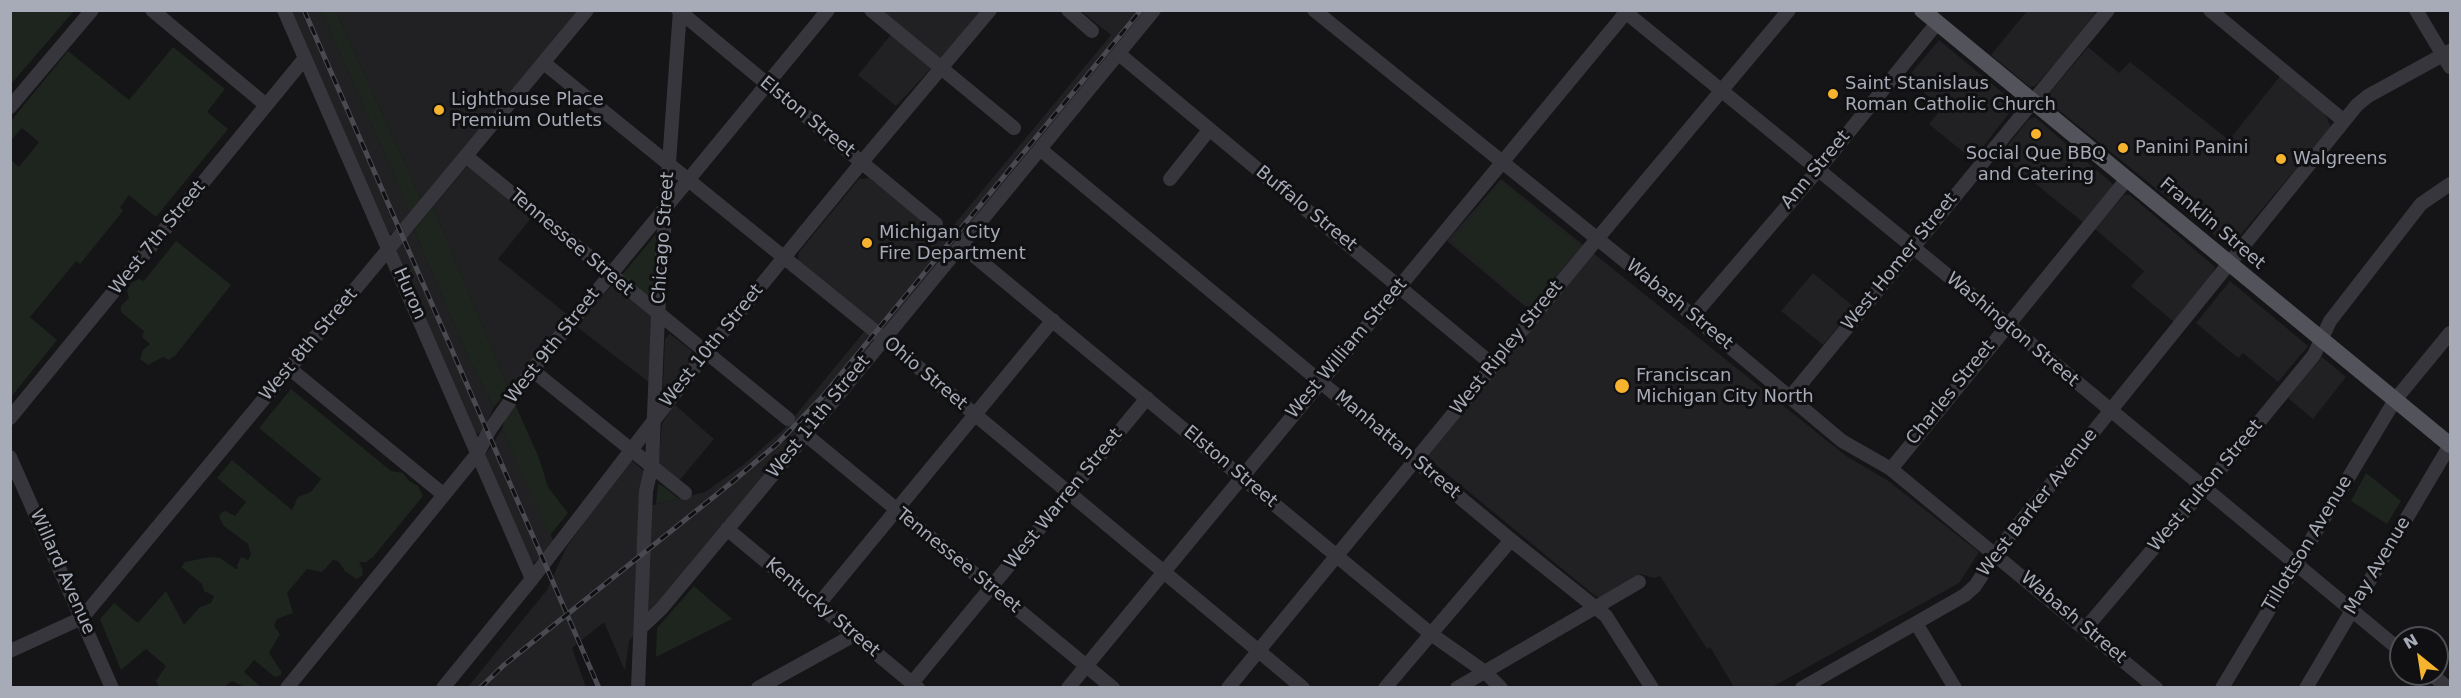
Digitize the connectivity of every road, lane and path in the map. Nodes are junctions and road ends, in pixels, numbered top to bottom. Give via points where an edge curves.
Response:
1 (92, 10) edge
2 (152, 10) edge
3 (284, 10) edge
4 (587, 10) edge
5 (828, 10) edge
6 (871, 10) edge
7 (990, 10) edge
8 (1068, 10) edge
9 (1154, 10) edge
10 (1314, 10) edge
11 (1789, 10) edge
12 (1922, 10) edge
13 (2108, 10) edge
14 (2210, 10) edge
15 (2416, 10) edge
16 (679, 11) edge
17 (1626, 11) edge
18 (1937, 23) junction
19 (1092, 31) dead end
20 (1119, 54) junction
21 (305, 58) junction
22 (2448, 58) edge
23 (544, 63) junction
24 (941, 68) junction
25 (767, 85) junction
26 (1722, 91) junction
27 (2032, 101) junction
28 (266, 105) junction
29 (10, 107) edge
30 (2344, 121) junction
31 (1014, 128) dead end
32 (1209, 130) junction
33 (1040, 149) junction
34 (466, 156) junction
35 (862, 162) junction
36 (1500, 162) junction
37 (670, 165) junction
38 (1818, 170) junction
39 (687, 179) junction
40 (1170, 179) dead end
41 (2127, 179) junction
42 (2451, 184) edge
43 (667, 205) junction
44 (936, 224) dead end
45 (1597, 239) junction
46 (961, 245) junction
47 (1912, 248) junction
48 (389, 249) junction
49 (785, 257) junction
50 (2228, 263) junction
51 (610, 275) junction
52 (1400, 286) junction
53 (658, 315) junction
54 (1693, 316) junction
55 (1053, 320) junction
56 (2007, 324) junction
57 (2451, 333) edge
58 (884, 339) junction
59 (2322, 340) junction
60 (705, 354) junction
61 (1493, 365) junction
62 (289, 368) junction
63 (532, 370) junction
64 (1320, 382) junction
65 (1791, 396) junction
66 (1147, 398) junction
67 (2395, 400) junction
68 (2109, 411) junction
69 (974, 415) junction
70 (655, 417) junction
71 (10, 418) edge
72 (788, 420) dead end
73 (805, 434) junction
74 (2450, 445) edge
75 (631, 450) junction
76 (478, 453) junction
77 (10, 457) edge
78 (1416, 460) junction
79 (652, 465) junction
80 (1891, 469) junction
81 (1241, 477) junction
82 (2204, 489) junction
83 (685, 493) dead end
84 (1069, 493) junction
85 (444, 495) junction
86 (896, 511) junction
87 (728, 529) junction
88 (1511, 540) junction
89 (1995, 554) junction
90 (1336, 555) junction
91 (2296, 563) junction
92 (1163, 571) junction
93 (532, 579) junction
94 (1639, 582) dead end
95 (991, 588) junction
96 (818, 604) junction
97 (1596, 608) junction
98 (2351, 610) junction
99 (82, 618) junction
100 (1916, 623) junction
101 (642, 627) junction
102 (2085, 629) junction
103 (1431, 634) junction
104 (854, 635) junction
105 (2389, 641) edge
106 (10, 651) edge
107 (1258, 651) junction
108 (1086, 665) junction
109 (1485, 672) junction
110 (915, 685) edge
111 (1391, 686) edge
112 (112, 687) edge
113 (287, 687) edge
114 (443, 687) edge
115 (638, 687) edge
116 (758, 687) edge
117 (1068, 687) edge
118 (1113, 687) edge
119 (1228, 687) edge
120 (1303, 687) edge
121 (1457, 687) edge
122 (1501, 687) edge
123 (1652, 687) edge
124 (1802, 687) edge
125 (1955, 687) edge
126 (2156, 687) edge
127 (2222, 687) edge
128 (2306, 687) edge

1 - 29 street
2 - 28 street
3 - 21 street, Huron
4 - 23 street, West 8th Street
5 - 25 street, West 9th Street
6 - 24 street
7 - 24 street, West 10th Street
8 - 19 street
9 - 20 street, West 11th Street
10 - 36 street, Wabash Street
11 - 26 street, West Ripley Street
12 - 18 main road, Franklin Street
13 - 27 street, West Homer Street
14 - 30 street
15 - 22 street
16 - 25 street, Elston Street
16 - 37 street, Chicago Street
17 - 26 street, Washington Street
17 - 36 street, West William Street
18 - 27 main road, Franklin Street
18 - 38 street, Ann Street
20 - 32 street, Buffalo Street
20 - 33 street, West 11th Street
21 - 28 street, West 7th Street
21 - 48 street, Huron
22 - 30 street, West Barker Avenue via 2368,96
23 - 34 street, West 8th Street
23 - 37 street, Ohio Street
24 - 31 street
24 - 35 street, West 10th Street
25 - 35 street, Elston Street
25 - 39 street, West 9th Street
26 - 38 street, Washington Street
26 - 45 street, West Ripley Street
27 - 41 main road, Franklin Street
27 - 47 street, West Homer Street
28 - 71 street, West 7th Street
30 - 50 street, West Barker Avenue
32 - 40 street
32 - 52 street, Buffalo Street
33 - 46 street, West 11th Street
33 - 64 street, Manhattan Street
34 - 48 street, West 8th Street
34 - 51 street, Tennessee Street
35 - 44 street, Elston Street
35 - 49 street, West 10th Street
36 - 45 street, Wabash Street
36 - 52 street, West William Street
37 - 39 street, Ohio Street
37 - 43 street, Chicago Street
38 - 47 street, Washington Street
38 - 54 street, Ann Street
39 - 43 street, West 9th Street
39 - 49 street, Ohio Street
41 - 50 main road, Franklin Street
41 - 56 street, Charles Street
42 - 59 street, West Fulton Street via 2421,204 2330,321
43 - 51 street, West 9th Street
43 - 53 street, Chicago Street
45 - 54 street, Wabash Street
45 - 61 street, West Ripley Street
46 - 55 street, Elston Street
46 - 58 street, West 11th Street
47 - 56 street, Washington Street
47 - 65 street, West Homer Street
48 - 62 street, West 8th Street
48 - 76 street, Huron
49 - 58 street, Ohio Street
49 - 60 street, West 10th Street
50 - 59 main road, Franklin Street
50 - 68 street, West Barker Avenue
51 - 53 street, Tennessee Street
51 - 63 street, West 9th Street
52 - 61 street, Buffalo Street
52 - 64 street, West William Street
53 - 60 street, Tennessee Street
53 - 70 street, Chicago Street
54 - 65 street, Wabash Street
55 - 66 street, Elston Street
55 - 69 street
56 - 68 street, Washington Street
56 - 80 street, Charles Street
57 - 67 street, Tillottson Avenue
58 - 69 street, Ohio Street
58 - 73 street, West 11th Street
59 - 67 main road, Franklin Street
59 - 82 street, West Fulton Street via 2314,355
60 - 70 street, West 10th Street
60 - 72 street, Tennessee Street
61 - 78 street, West Ripley Street
62 - 85 street
62 - 99 street, West 8th Street
63 - 75 street
63 - 76 street, West 9th Street
64 - 78 street, Manhattan Street
64 - 81 street, West William Street
65 - 80 street, Wabash Street via 1842,441
66 - 81 street, Elston Street
66 - 84 street, West Warren Street
67 - 74 main road, Franklin Street
67 - 91 street, Tillottson Avenue
68 - 82 street, Washington Street
68 - 89 street, West Barker Avenue
69 - 84 street, Ohio Street
69 - 86 street
70 - 75 street, West 10th Street
70 - 79 street, Chicago Street
73 - 86 street, Tennessee Street
73 - 87 street, West 11th Street
74 - 98 street, May Avenue
75 - 79 street
75 - 93 street, West 10th Street
76 - 85 street, West 9th Street
76 - 93 street, Huron
77 - 99 street, Willard Avenue
78 - 88 street, Manhattan Street
78 - 90 street, West Ripley Street
79 - 83 street
79 - 101 street, Chicago Street via 646,491
80 - 89 street, Wabash Street
81 - 90 street, Elston Street
81 - 92 street, West William Street
82 - 91 street, Washington Street
82 - 102 street, West Fulton Street
84 - 92 street, Ohio Street
84 - 95 street, West Warren Street
85 - 113 street, West 9th Street
86 - 95 street, Tennessee Street
86 - 96 street
87 - 96 street, Kentucky Street
87 - 101 street, West 11th Street
88 - 97 street, Manhattan Street
88 - 103 street
89 - 100 street, West Barker Avenue via 1965,595
89 - 102 street, Wabash Street
90 - 103 street, Elston Street
90 - 107 street, West Ripley Street
91 - 98 street, Washington Street
91 - 127 street, Tillottson Avenue
92 - 107 street, Ohio Street
92 - 108 street, West William Street
93 - 114 street, West 10th Street
94 - 97 street
95 - 108 street, Tennessee Street
95 - 110 street, West Warren Street
96 - 104 street, Kentucky Street
97 - 109 street
97 - 123 street, Manhattan Street via 1606,616
98 - 105 street, Washington Street
98 - 128 street, May Avenue
99 - 106 street, West 8th Street
99 - 112 street, Willard Avenue
100 - 124 street, West Barker Avenue
100 - 125 street
101 - 115 street, Chicago Street
102 - 126 street, Wabash Street
103 - 109 street, Elston Street
103 - 111 street
104 - 110 street, Kentucky Street
104 - 116 street
107 - 119 street, West Ripley Street
107 - 120 street, Ohio Street
108 - 117 street, West William Street
108 - 118 street, Tennessee Street
109 - 121 street
109 - 122 street, Elston Street

